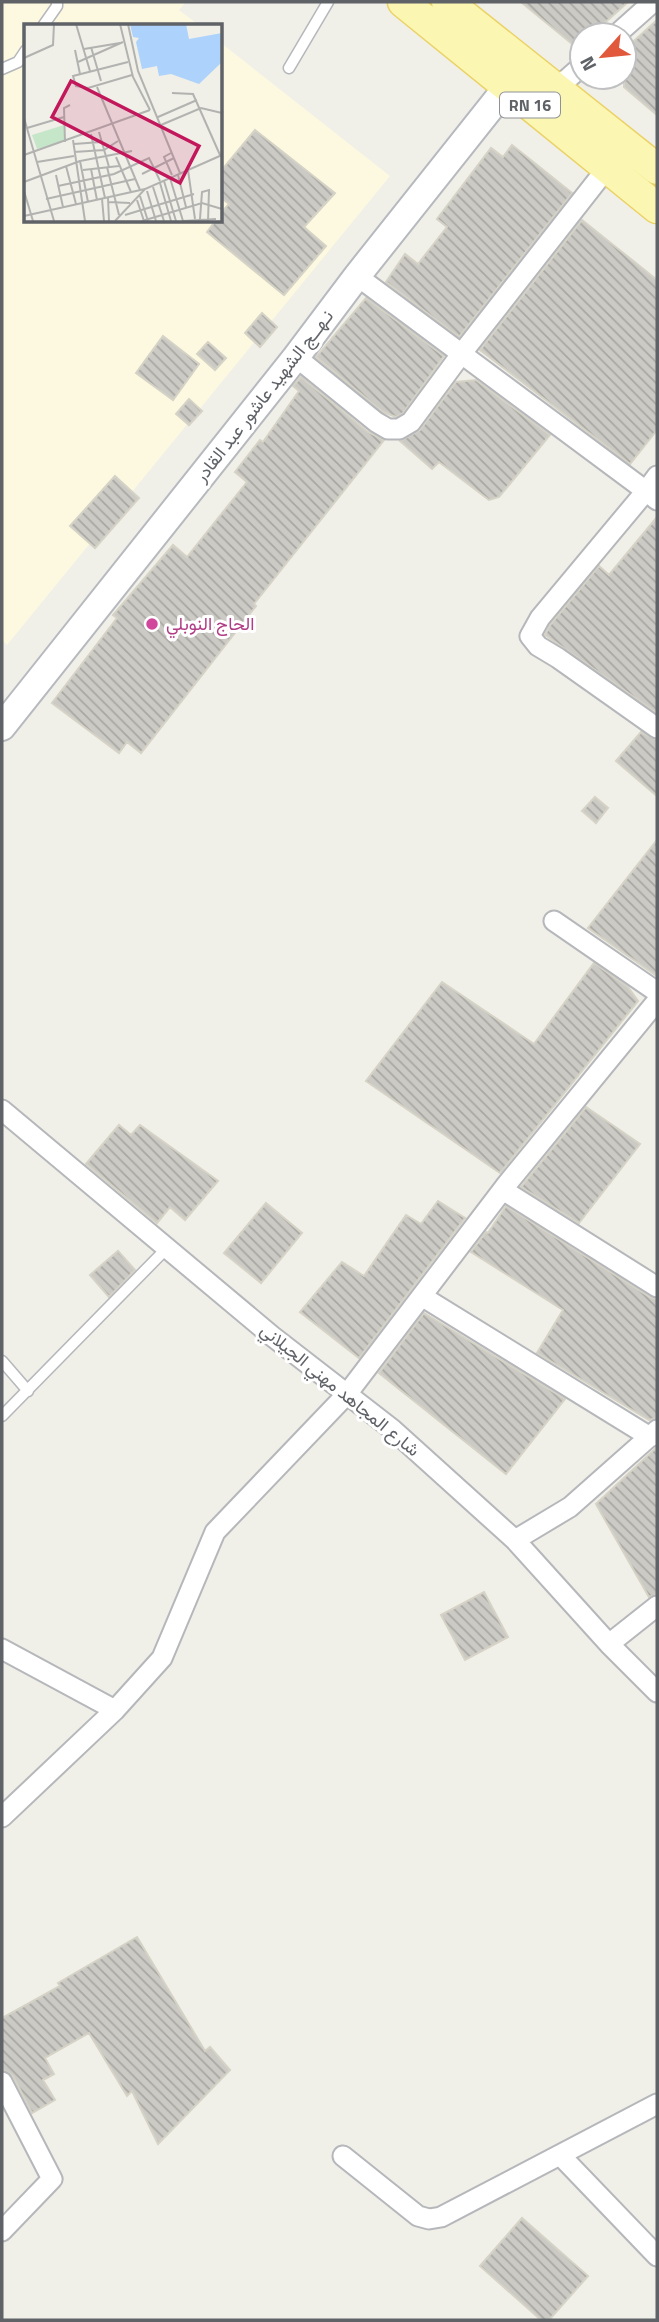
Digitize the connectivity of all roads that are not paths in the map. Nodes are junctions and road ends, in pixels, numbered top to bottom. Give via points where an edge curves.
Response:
1 (57, 2) edge
2 (328, 2) edge
3 (403, 2) edge
4 (447, 2) edge
5 (653, 2) edge
6 (632, 21) edge
7 (44, 24) edge
8 (24, 53) edge
9 (289, 68) dead end
10 (2, 69) edge
11 (516, 75) junction
12 (568, 78) edge
13 (557, 88) junction
14 (607, 168) junction
15 (657, 169) edge
16 (657, 208) edge
17 (357, 276) junction
18 (462, 353) junction
19 (296, 357) junction
20 (653, 489) edge
21 (3, 723) edge
22 (657, 728) edge
23 (554, 921) dead end
24 (657, 992) edge
25 (657, 1001) edge
26 (2, 1110) edge
27 (502, 1189) junction
28 (167, 1248) junction
29 (657, 1287) edge
30 (423, 1297) junction
31 (2, 1361) edge
32 (28, 1391) junction
33 (348, 1394) junction
34 (2, 1416) edge
35 (654, 1434) edge
36 (515, 1540) junction
37 (657, 1606) edge
38 (610, 1644) junction
39 (2, 1649) edge
40 (657, 1692) edge
41 (115, 1710) junction
42 (2, 1817) edge
43 (2, 2082) edge
44 (657, 2104) edge
45 (343, 2156) dead end
46 (561, 2156) junction
47 (2, 2231) edge
48 (657, 2256) edge

1 - 7 lane
2 - 9 lane
3 - 11 main road, RN 16
4 - 11 main road, RN 16
5 - 6 street
8 - 10 lane via 18,62
11 - 13 main road, RN 16
11 - 14 main road, RN 16
11 - 17 main road, نـهــج الشهيد عاشور عبد القادر
12 - 13 street
13 - 15 main road, RN 16
14 - 16 main road, RN 16
14 - 18 street
17 - 18 street
17 - 19 main road, نـهــج الشهيد عاشور عبد القادر
18 - 19 street via 421,411 399,429 376,422
18 - 20 street
19 - 21 main road, نـهــج الشهيد عاشور عبد القادر
20 - 22 street via 540,618 530,636
23 - 24 street
25 - 27 street
26 - 28 street, شارع المجاهد مهني الجيلاني
27 - 29 street
27 - 30 street
28 - 32 lane
28 - 33 street, شارع المجاهد مهني الجيلاني
30 - 33 street
30 - 35 street
31 - 32 lane
32 - 34 lane
33 - 36 street, شارع المجاهد مهني الجيلاني
33 - 41 street via 215,1532 162,1658
35 - 36 street via 570,1507
36 - 38 street, شارع المجاهد مهني الجيلاني
37 - 38 street
38 - 40 street, شارع المجاهد مهني الجيلاني
39 - 41 street
41 - 42 street
43 - 47 street via 52,2179
44 - 46 street
45 - 46 street via 418,2216 429,2219
46 - 48 street

